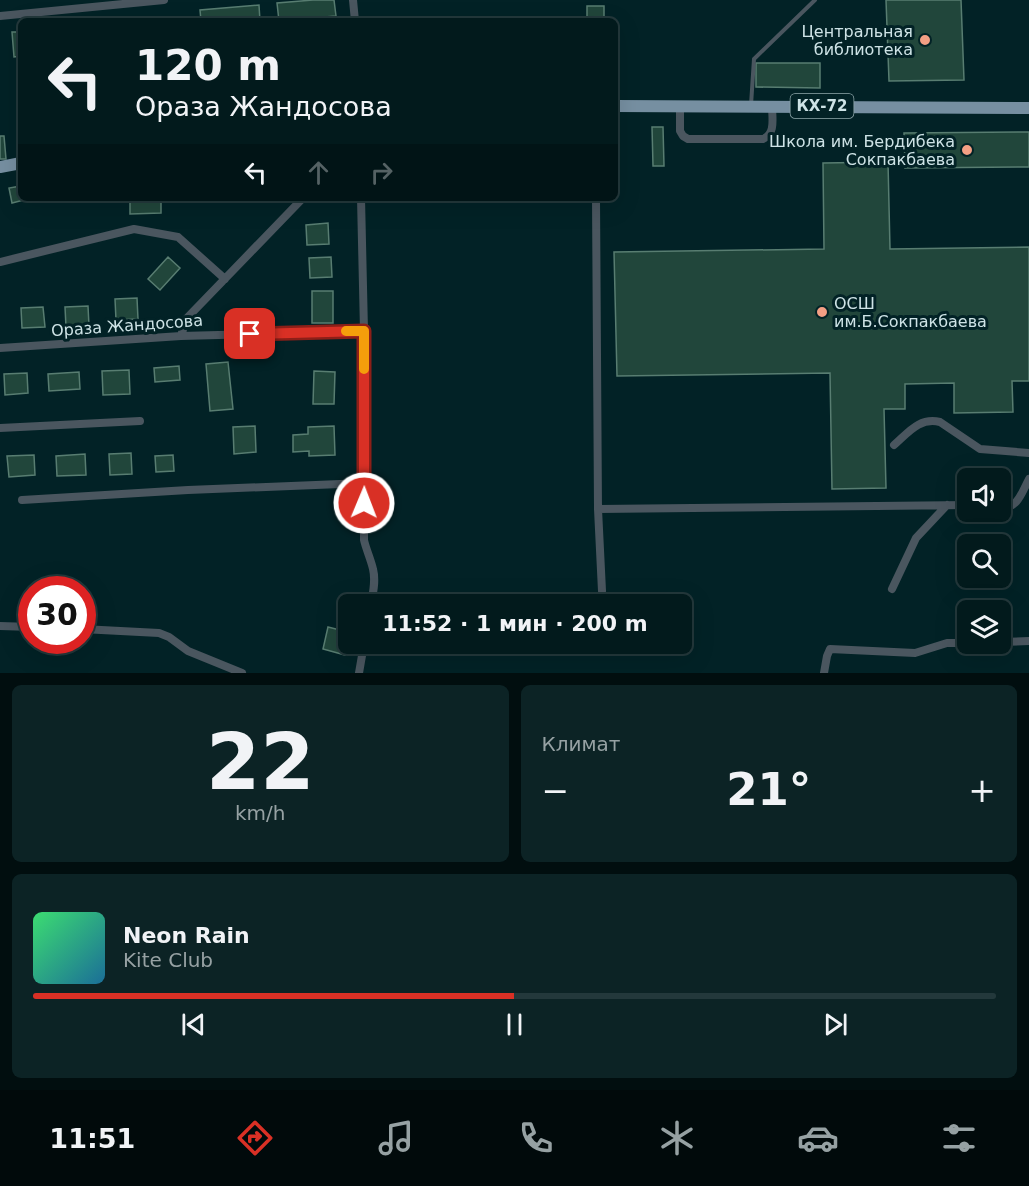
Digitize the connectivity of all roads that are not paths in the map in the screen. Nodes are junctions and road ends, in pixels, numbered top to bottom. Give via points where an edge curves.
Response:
1 (164, 0) edge
2 (353, 0) edge
3 (815, 0) edge
4 (153, 1) edge
5 (0, 16) edge
6 (354, 18) edge
7 (680, 105) junction
8 (618, 106) edge
9 (751, 106) junction
10 (772, 106) junction
11 (1029, 108) edge
12 (18, 164) edge
13 (0, 167) edge
14 (300, 201) edge
15 (361, 201) edge
16 (596, 201) edge
17 (0, 262) edge
18 (225, 279) junction
19 (364, 331) junction
20 (181, 336) junction
21 (0, 348) edge
22 (140, 421) dead end
23 (0, 428) edge
24 (894, 445) dead end
25 (1029, 453) edge
26 (1029, 479) edge
27 (365, 483) junction
28 (22, 500) dead end
29 (947, 505) junction
30 (957, 505) edge
31 (1011, 507) edge
32 (598, 509) junction
33 (892, 589) dead end
34 (602, 591) dead end
35 (373, 594) edge
36 (0, 626) edge
37 (18, 627) edge
38 (96, 630) edge
39 (1029, 641) edge
40 (1011, 642) edge
41 (957, 644) edge
42 (362, 654) edge
43 (824, 671) edge
44 (242, 673) edge
45 (359, 673) edge

1 - 4 street
2 - 6 street
3 - 9 lane via 754,59
4 - 5 street
7 - 8 main road, КХ-72
7 - 9 main road, КХ-72
7 - 10 street via 680,131 688,139 769,137
9 - 10 main road, КХ-72
10 - 11 main road, КХ-72
12 - 13 main road
14 - 18 street
15 - 19 street
16 - 32 street
17 - 18 street via 134,229 178,237
18 - 20 street via 186,320
19 - 20 street, Ораза Жандосова
19 - 27 street
20 - 21 street, Ораза Жандосова
22 - 23 street
24 - 25 street via 921,422 935,421 981,449
26 - 31 street
27 - 28 street
27 - 35 street via 364,540 373,568
29 - 30 street
29 - 32 street
29 - 33 street via 916,538
32 - 34 street
36 - 37 street
38 - 44 street via 159,633 188,651
39 - 40 street
41 - 43 street via 915,653 830,649
42 - 45 street

